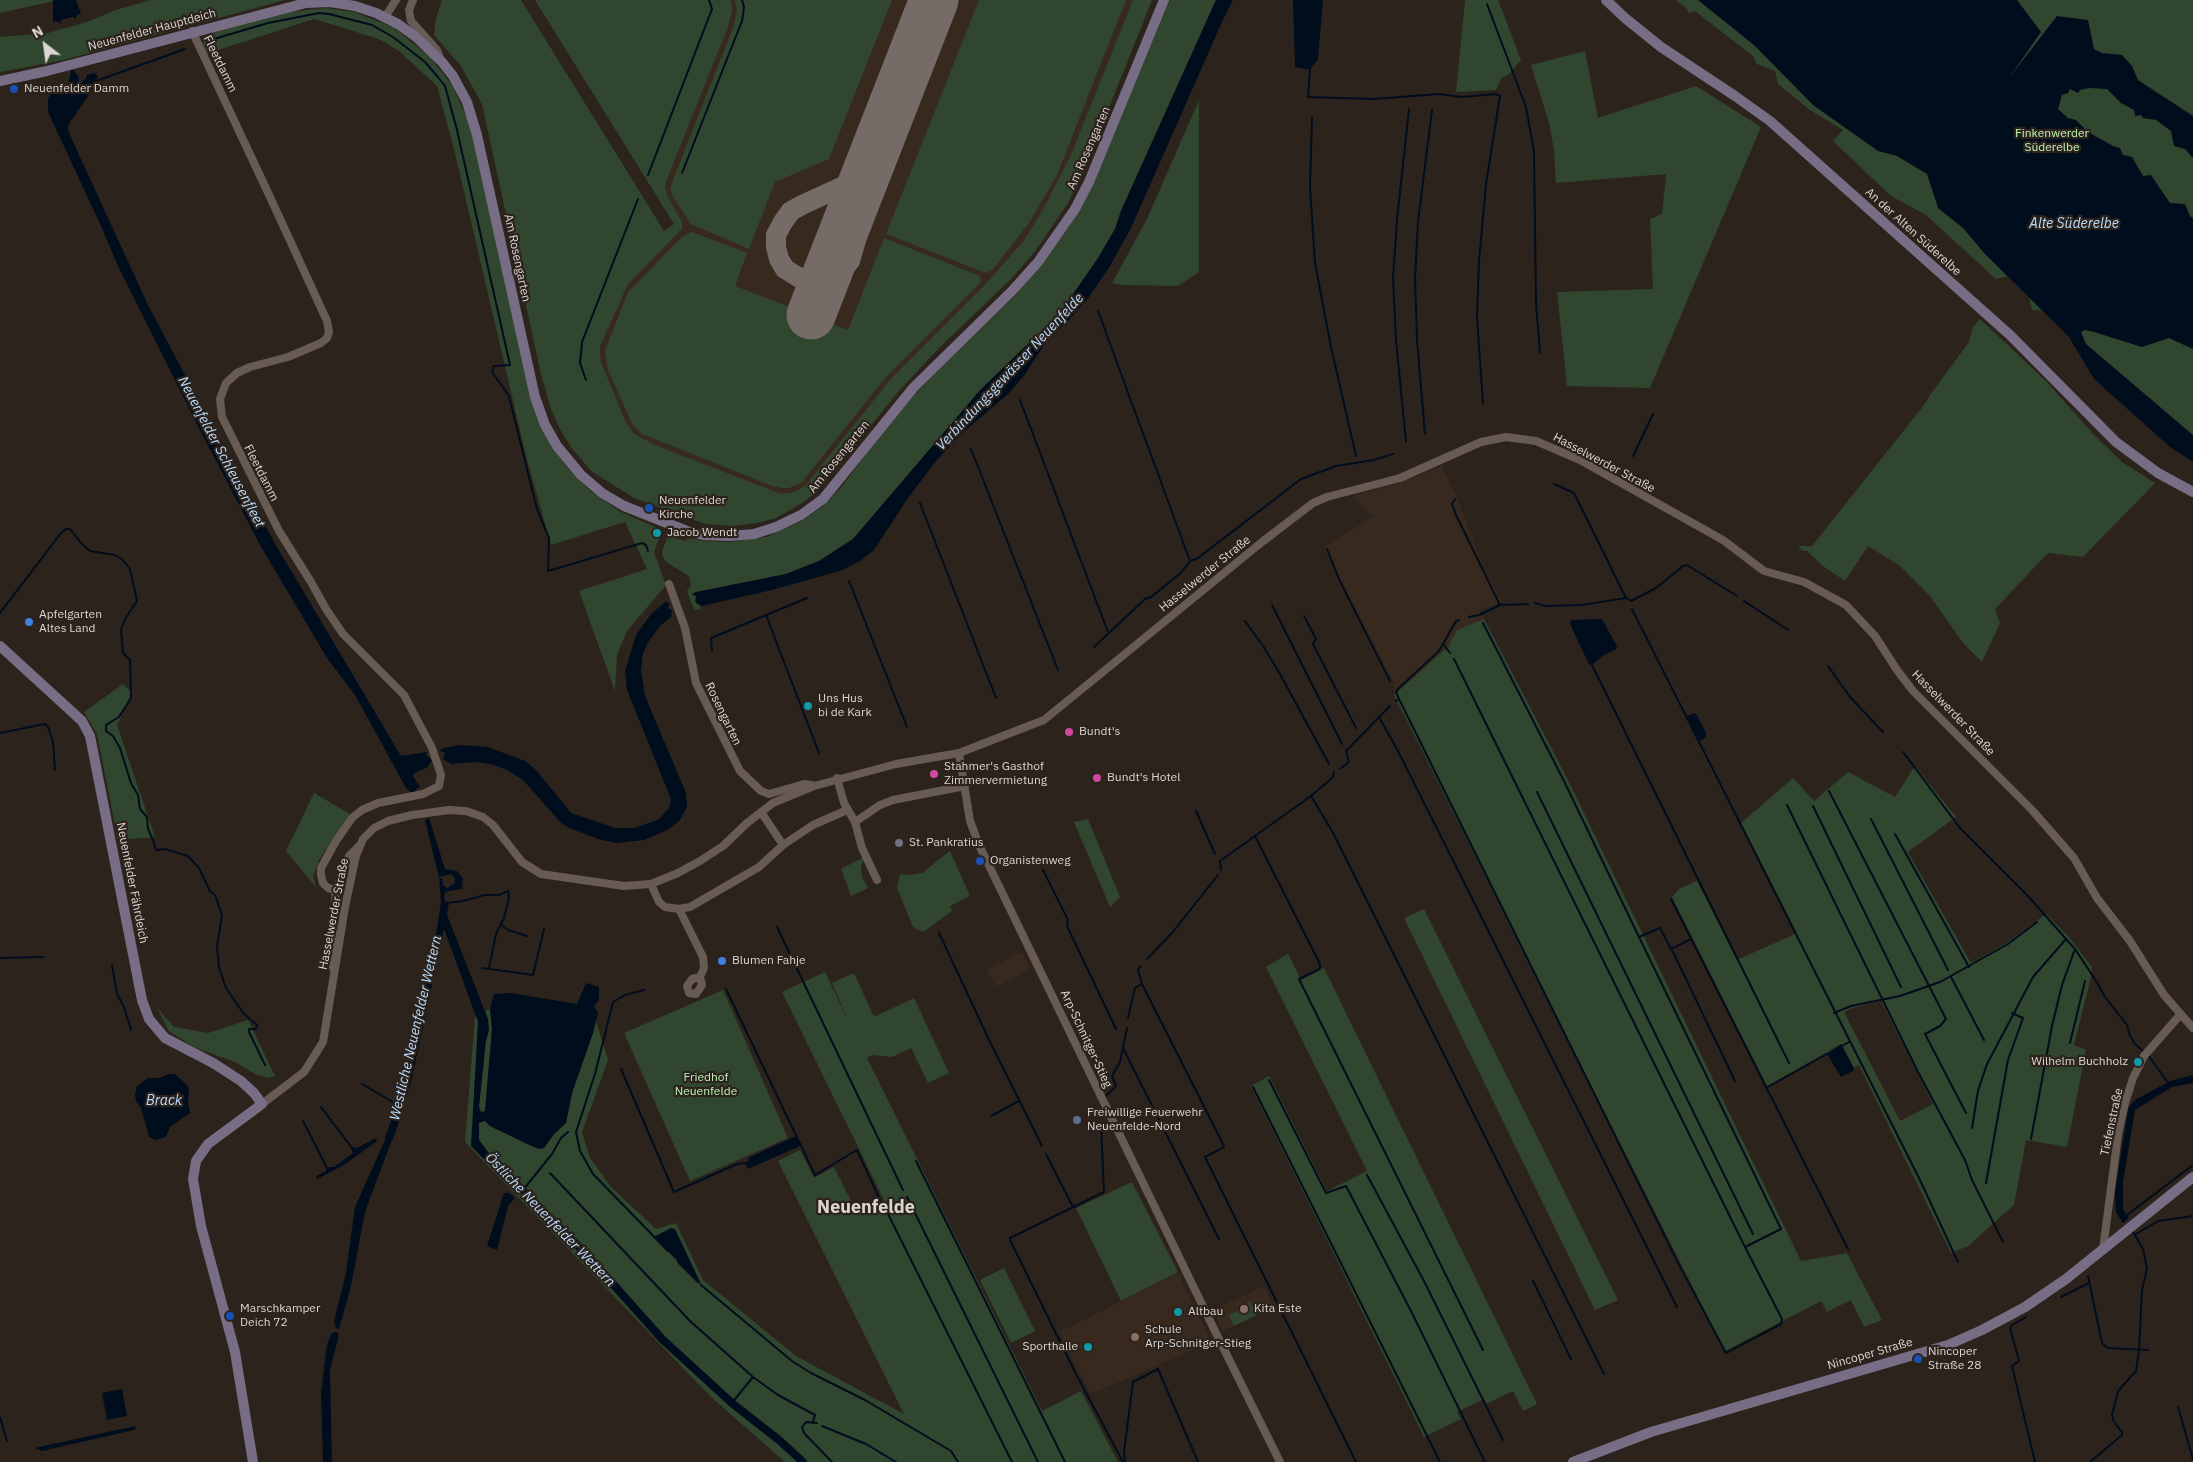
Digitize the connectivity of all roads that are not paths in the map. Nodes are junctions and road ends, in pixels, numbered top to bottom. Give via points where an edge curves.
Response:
1 (396, 0) edge
2 (413, 0) edge
3 (1164, 0) edge
4 (1606, 0) edge
5 (281, 8) joint
6 (385, 17) junction
7 (192, 32) junction
8 (442, 62) junction
9 (0, 81) edge
10 (2193, 492) edge
11 (669, 584) dead end
12 (0, 646) edge
13 (959, 753) junction
14 (837, 778) junction
15 (814, 786) junction
16 (964, 786) junction
17 (847, 810) junction
18 (761, 812) junction
19 (855, 822) junction
20 (360, 845) junction
21 (783, 845) junction
22 (877, 880) dead end
23 (651, 884) junction
24 (336, 890) junction
25 (679, 910) junction
26 (334, 973) junction
27 (700, 977) dead end
28 (2180, 1015) junction
29 (2193, 1028) edge
30 (262, 1104) junction
31 (2193, 1177) edge
32 (2103, 1249) junction
33 (253, 1462) edge
34 (1280, 1462) edge
35 (1573, 1462) edge

1 - 6 street
2 - 8 street via 409,10 411,21 437,50
3 - 8 main road, Am Rosengarten via 1089,182 1075,209 1038,262 914,387 823,499 788,523 742,535 719,536 687,531 624,506 581,475 557,446 535,396 473,118 461,91
4 - 10 main road, An der Alten Süderelbe via 1661,47 1735,96 1791,140 2010,335 2100,428 2145,465
5 - 6 main road, Am Rosengarten via 330,2 355,6
5 - 7 main road, Neuenfelder Hauptdeich
6 - 8 main road, Am Rosengarten via 416,37
7 - 9 main road, Neuenfelder Hauptdeich
7 - 24 street, Fleetdamm via 315,294 329,332 321,343 237,373 226,383 220,399 222,417 279,531 326,609 343,634 404,695 432,748 441,775 438,786 427,792 378,803 352,818 321,868 324,885
11 - 15 street, Rosengarten via 685,628 696,683 740,771 761,791 769,794 804,784
12 - 30 main road, Neuenfelder Fährdeich via 82,721 90,736 142,1000 149,1019 165,1038 236,1078 251,1089
13 - 14 street, Hasselwerder Straße
13 - 16 street, Arp-Schnitger-Stieg
13 - 28 street, Hasselwerder Straße via 1029,727 1052,714 1313,503 1416,472 1490,439 1524,438 1580,460 1723,540 1764,570 1804,582 1846,605 1875,636 1913,691 2032,810 2074,858 2097,898
14 - 15 street, Hasselwerder Straße
14 - 17 street
15 - 18 street, Hasselwerder Straße
16 - 19 street via 894,800 880,805
16 - 34 street, Arp-Schnitger-Stieg via 970,821 979,845
17 - 19 street
17 - 21 street via 812,825
18 - 21 street
18 - 23 street, Hasselwerder Straße via 723,846 678,874
19 - 22 street via 862,848
20 - 23 street, Hasselwerder Straße via 370,831 395,819 430,812 466,811 493,825 522,862 541,874 624,886
20 - 24 street via 349,856
20 - 26 street, Hasselwerder Straße via 349,886
21 - 25 street via 759,867 690,907
23 - 25 street via 659,902
24 - 26 street
25 - 27 street via 703,957 704,968
26 - 30 street, Hasselwerder Straße via 326,1030 318,1052 298,1078
28 - 29 street, Hasselwerder Straße
28 - 32 street, Tiefenstraße via 2146,1053 2125,1102
30 - 33 main road via 208,1144 196,1161 193,1179 198,1217 237,1361
31 - 32 main road, Nincoper Straße
32 - 35 main road, Nincoper Straße via 2025,1307 1948,1345 1651,1432

